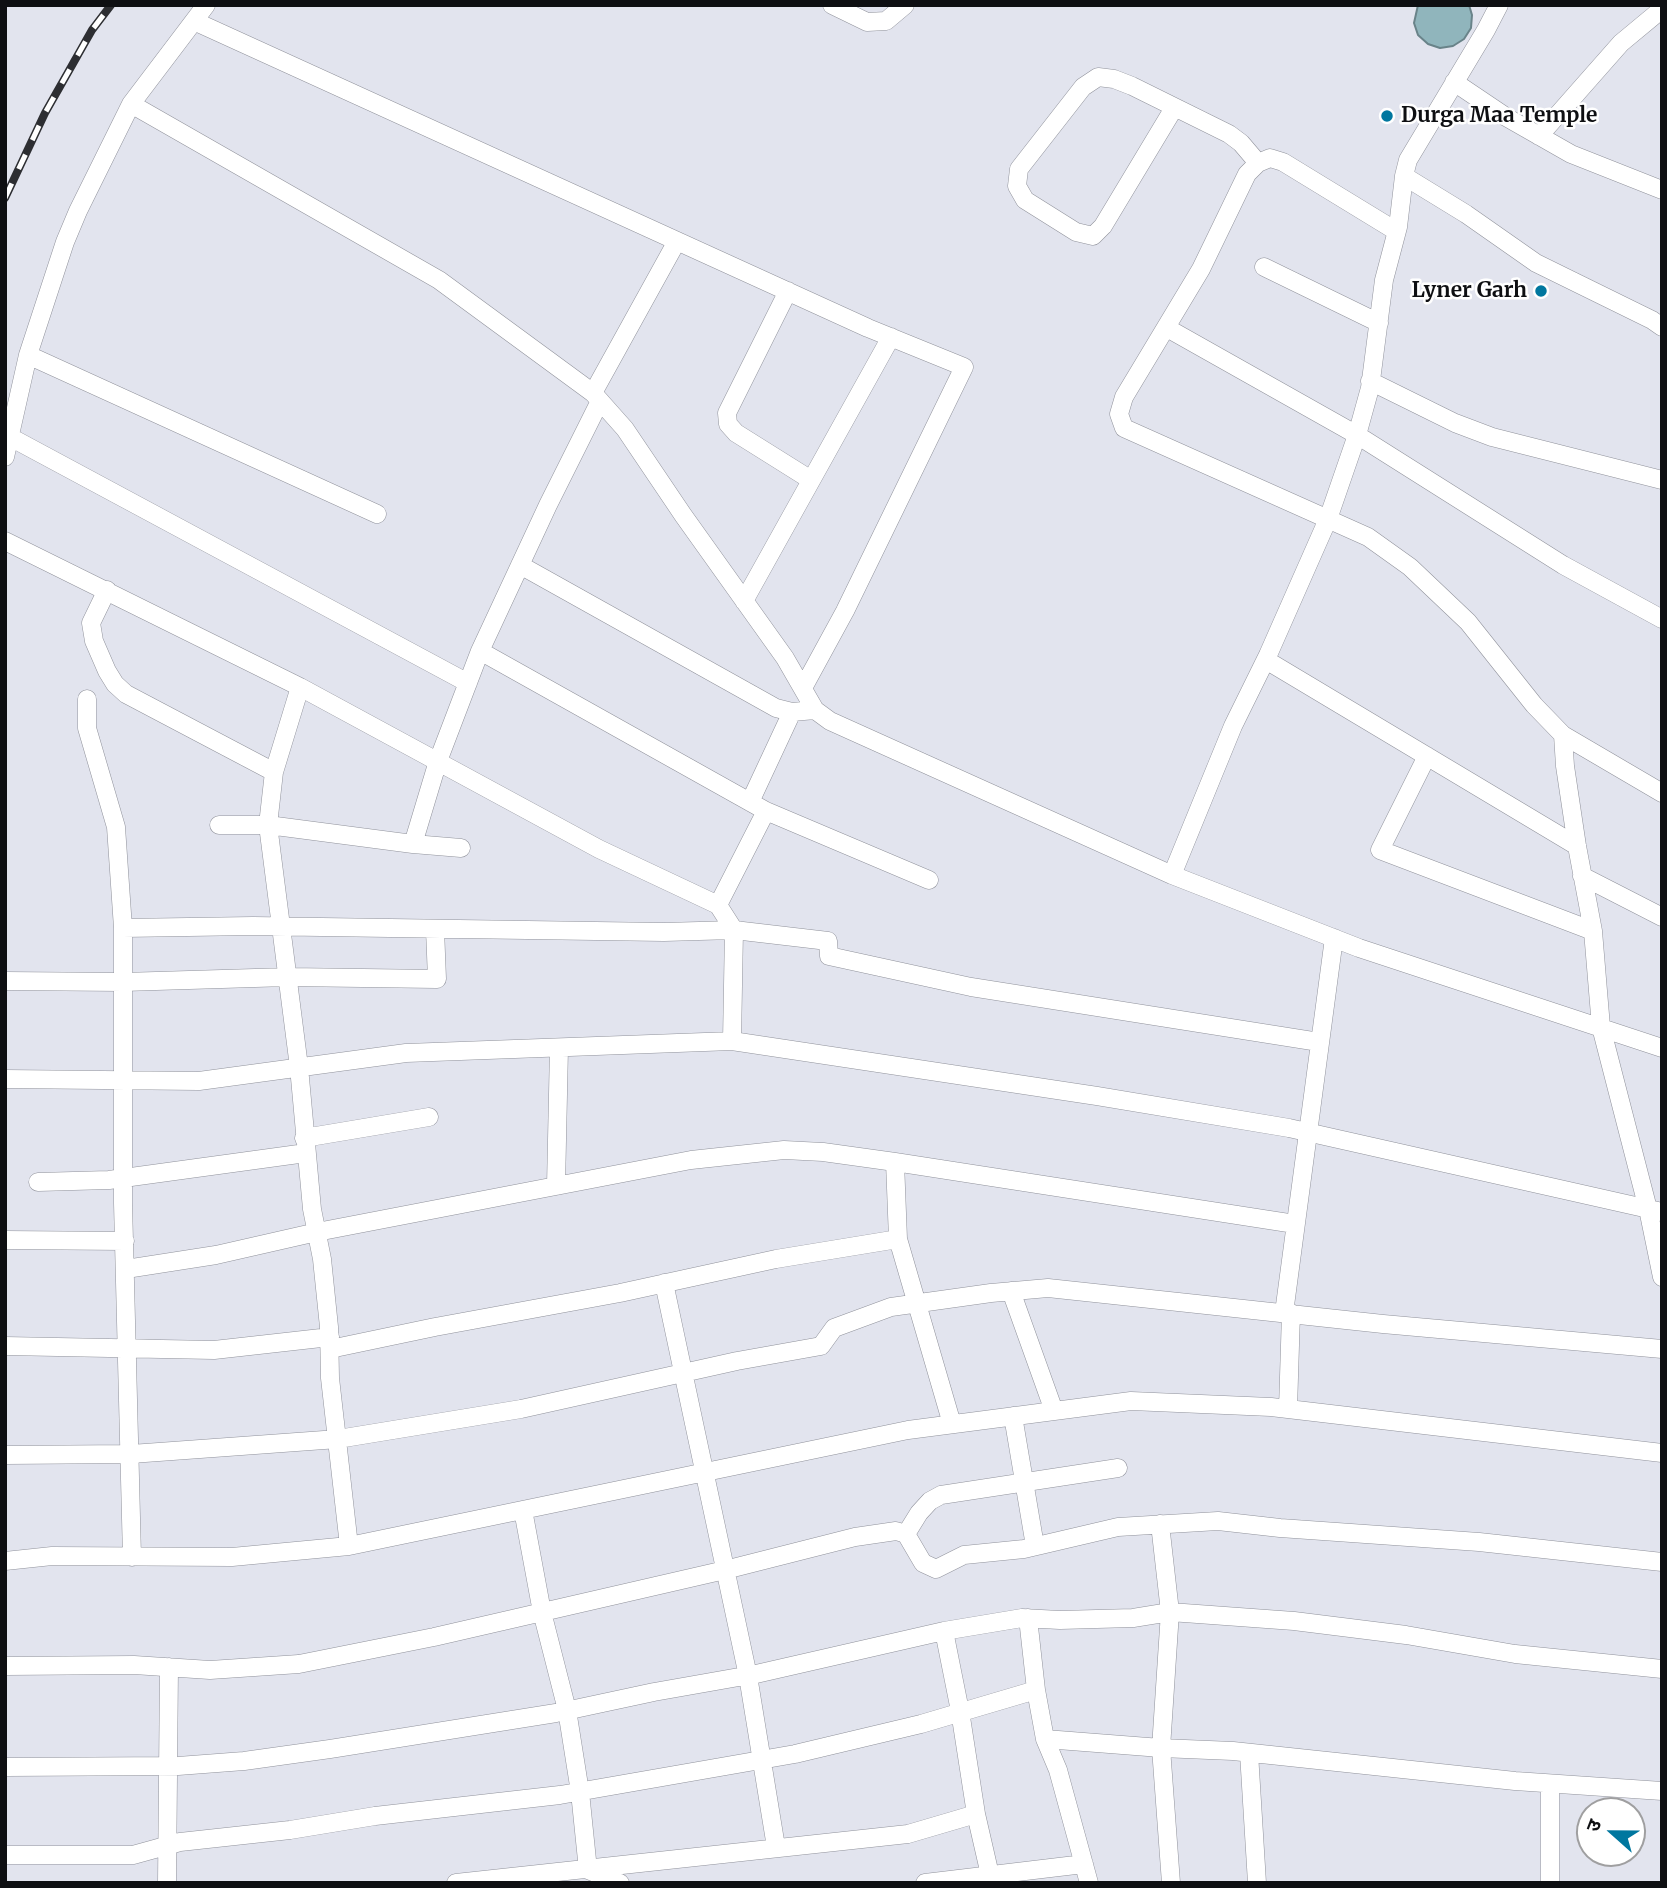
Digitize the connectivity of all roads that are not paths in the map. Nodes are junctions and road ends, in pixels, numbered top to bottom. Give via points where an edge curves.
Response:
1 (206, 5) edge
2 (832, 5) edge
3 (905, 5) edge
4 (1499, 5) edge
5 (1662, 9) edge
6 (194, 21) junction
7 (1454, 82) junction
8 (131, 104) junction
9 (1174, 108) junction
10 (1539, 135) junction
11 (1258, 163) junction
12 (1404, 176) junction
13 (1662, 190) edge
14 (1396, 231) junction
15 (677, 241) junction
16 (1264, 267) dead end
17 (788, 291) junction
18 (1379, 323) junction
19 (1662, 327) edge
20 (1167, 328) junction
21 (891, 337) junction
22 (28, 355) junction
23 (1370, 381) junction
24 (597, 397) junction
25 (1357, 435) junction
26 (10, 437) junction
27 (5, 457) edge
28 (811, 480) junction
29 (1662, 480) edge
30 (377, 514) dead end
31 (1328, 519) junction
32 (5, 541) edge
33 (520, 565) junction
34 (107, 590) junction
35 (744, 601) junction
36 (1662, 619) edge
37 (480, 651) junction
38 (1266, 660) junction
39 (468, 683) junction
40 (300, 687) junction
41 (803, 688) junction
42 (86, 699) dead end
43 (816, 710) junction
44 (792, 712) junction
45 (1563, 735) junction
46 (1427, 756) junction
47 (438, 761) junction
48 (274, 772) junction
49 (1662, 793) edge
50 (758, 806) junction
51 (219, 825) dead end
52 (268, 825) junction
53 (413, 844) junction
54 (1577, 846) junction
55 (461, 848) dead end
56 (1172, 875) junction
57 (1582, 876) junction
58 (929, 880) dead end
59 (718, 905) junction
60 (1662, 917) edge
61 (280, 927) junction
62 (123, 928) junction
63 (435, 929) junction
64 (734, 930) junction
65 (1593, 931) junction
66 (1334, 938) junction
67 (288, 977) junction
68 (5, 981) edge
69 (123, 982) junction
70 (1601, 1027) junction
71 (732, 1041) junction
72 (1320, 1042) junction
73 (559, 1048) junction
74 (1662, 1048) edge
75 (299, 1067) junction
76 (5, 1079) edge
77 (123, 1081) junction
78 (429, 1117) dead end
79 (1307, 1132) junction
80 (305, 1146) junction
81 (895, 1162) junction
82 (123, 1178) junction
83 (37, 1182) dead end
84 (556, 1186) junction
85 (1655, 1210) edge
86 (1295, 1224) junction
87 (317, 1232) junction
88 (898, 1239) junction
89 (5, 1240) edge
90 (125, 1241) junction
91 (126, 1269) junction
92 (1662, 1277) edge
93 (664, 1283) junction
94 (1011, 1291) junction
95 (917, 1304) junction
96 (1287, 1313) junction
97 (330, 1343) junction
98 (5, 1346) edge
99 (128, 1349) junction
100 (1662, 1349) edge
101 (685, 1372) junction
102 (1288, 1409) junction
103 (1054, 1411) junction
104 (1013, 1416) junction
105 (952, 1424) junction
106 (338, 1439) junction
107 (1662, 1453) edge
108 (131, 1454) junction
109 (5, 1455) edge
110 (1118, 1468) dead end
111 (703, 1472) junction
112 (1025, 1483) junction
113 (523, 1510) junction
114 (1160, 1524) junction
115 (906, 1534) junction
116 (349, 1546) junction
117 (1035, 1546) junction
118 (132, 1557) junction
119 (5, 1561) edge
120 (1662, 1562) edge
121 (725, 1570) junction
122 (542, 1612) junction
123 (1170, 1612) junction
124 (1028, 1618) junction
125 (944, 1631) junction
126 (5, 1666) edge
127 (169, 1667) junction
128 (1662, 1669) edge
129 (748, 1676) junction
130 (1036, 1690) junction
131 (567, 1710) junction
132 (960, 1712) junction
133 (1045, 1739) junction
134 (1161, 1748) junction
135 (1250, 1753) junction
136 (763, 1760) junction
137 (167, 1766) junction
138 (5, 1767) edge
139 (1550, 1784) junction
140 (1662, 1791) edge
141 (580, 1792) junction
142 (976, 1814) junction
143 (167, 1845) junction
144 (776, 1847) junction
145 (5, 1855) edge
146 (1084, 1864) junction
147 (588, 1870) junction
148 (990, 1875) junction
149 (167, 1883) edge
150 (456, 1883) edge
151 (620, 1883) edge
152 (925, 1883) edge
153 (1088, 1883) edge
154 (1171, 1883) edge
155 (1257, 1883) edge
156 (1550, 1883) edge

1 - 6 street
2 - 3 street via 867,22 886,21
4 - 7 street
5 - 10 street via 1621,43
6 - 8 street
6 - 15 street
7 - 10 street
7 - 12 street via 1408,159
8 - 22 street via 65,242
8 - 24 street via 439,280
9 - 9 street via 1093,236 1076,232 1025,200 1017,186 1019,169 1083,87 1098,77 1132,86
9 - 11 street via 1229,134
10 - 13 street
11 - 14 street via 1270,158 1283,162
11 - 20 street via 1247,174
12 - 14 street
12 - 19 street via 1536,263
14 - 18 street
15 - 17 street
15 - 24 street
16 - 18 street
17 - 21 street
17 - 28 street via 727,413 728,424
18 - 23 street
20 - 25 street
20 - 31 street via 1124,397 1119,414 1124,428
21 - 28 street
21 - 41 street via 964,367
22 - 26 street
22 - 30 street
23 - 25 street
23 - 29 street via 1492,437
24 - 33 street
24 - 35 street via 625,429
25 - 31 street
25 - 36 street via 1563,565
26 - 27 street
26 - 39 street
28 - 35 street
31 - 38 street
31 - 45 street via 1368,537 1410,567 1468,622
32 - 34 street
33 - 37 street
33 - 44 street via 776,708
34 - 40 street
34 - 48 street via 92,623 94,641 115,684
35 - 41 street
37 - 39 street
37 - 50 street
38 - 46 street
38 - 56 street via 1233,726
39 - 47 street
40 - 47 street
40 - 48 street
41 - 43 street
42 - 62 street via 87,727 116,827
43 - 44 street
43 - 56 street via 830,721
44 - 50 street
45 - 49 street
45 - 54 street
46 - 54 street
46 - 65 street via 1380,850
47 - 53 street
47 - 59 street via 599,849
48 - 52 street
50 - 58 street
50 - 59 street
51 - 52 street
52 - 53 street
52 - 61 street
53 - 55 street
54 - 57 street
56 - 66 street
57 - 60 street
57 - 65 street
59 - 64 street
61 - 62 street
61 - 63 street
61 - 67 street
62 - 69 street
63 - 64 street
63 - 67 street via 437,979
64 - 71 street
64 - 72 street via 828,941 829,956 971,987
65 - 70 street
66 - 70 street
66 - 72 street
67 - 69 street
67 - 75 street
68 - 69 street
69 - 77 street
70 - 74 street
70 - 85 street
71 - 73 street
71 - 79 street
72 - 79 street
73 - 75 street via 406,1053
73 - 84 street
75 - 77 street via 199,1081
75 - 80 street
76 - 77 street
77 - 82 street
78 - 80 street
79 - 85 street
79 - 86 street
80 - 82 street
80 - 87 street
81 - 84 street via 784,1150 691,1160
81 - 86 street
81 - 88 street
82 - 83 street
82 - 90 street
84 - 87 street
85 - 92 street
86 - 96 street
87 - 91 street
87 - 97 street
88 - 93 street
88 - 95 street
89 - 90 street
90 - 91 street
91 - 99 street
93 - 97 street
93 - 101 street
94 - 95 street
94 - 96 street via 1048,1288
94 - 103 street
95 - 101 street via 891,1307 834,1328 821,1346
95 - 105 street
96 - 100 street
96 - 102 street
97 - 99 street via 214,1350
97 - 106 street
98 - 99 street
99 - 108 street
101 - 106 street via 521,1409
101 - 111 street
102 - 103 street via 1131,1401
102 - 107 street
103 - 104 street
104 - 105 street
104 - 112 street
105 - 111 street
106 - 108 street
106 - 116 street
108 - 109 street
108 - 118 street
110 - 112 street
111 - 113 street
111 - 121 street
112 - 115 street via 941,1495 919,1513
112 - 117 street
113 - 116 street
113 - 122 street
114 - 117 street via 1118,1527
114 - 120 street via 1218,1521
114 - 123 street
115 - 117 street via 923,1563 936,1569 964,1555
115 - 121 street via 896,1531 855,1537
116 - 118 street via 232,1558
118 - 119 street via 52,1556
121 - 122 street
121 - 129 street
122 - 127 street via 299,1664 210,1670
122 - 131 street
123 - 124 street via 1133,1618
123 - 128 street via 1294,1621 1515,1654
123 - 134 street
124 - 125 street
124 - 130 street
125 - 129 street
125 - 132 street
126 - 127 street
127 - 137 street
129 - 131 street
129 - 136 street
130 - 132 street
130 - 133 street
131 - 137 street via 330,1749
131 - 141 street
132 - 136 street
132 - 142 street
133 - 134 street
133 - 146 street
134 - 135 street
134 - 154 street
135 - 139 street
135 - 155 street
136 - 141 street
136 - 144 street
137 - 138 street
137 - 143 street
139 - 140 street
139 - 156 street
141 - 143 street
141 - 147 street
142 - 144 street via 908,1834
142 - 148 street
143 - 145 street via 133,1855
143 - 149 street
144 - 147 street
146 - 148 street
146 - 153 street
147 - 150 street
147 - 151 street
148 - 152 street

